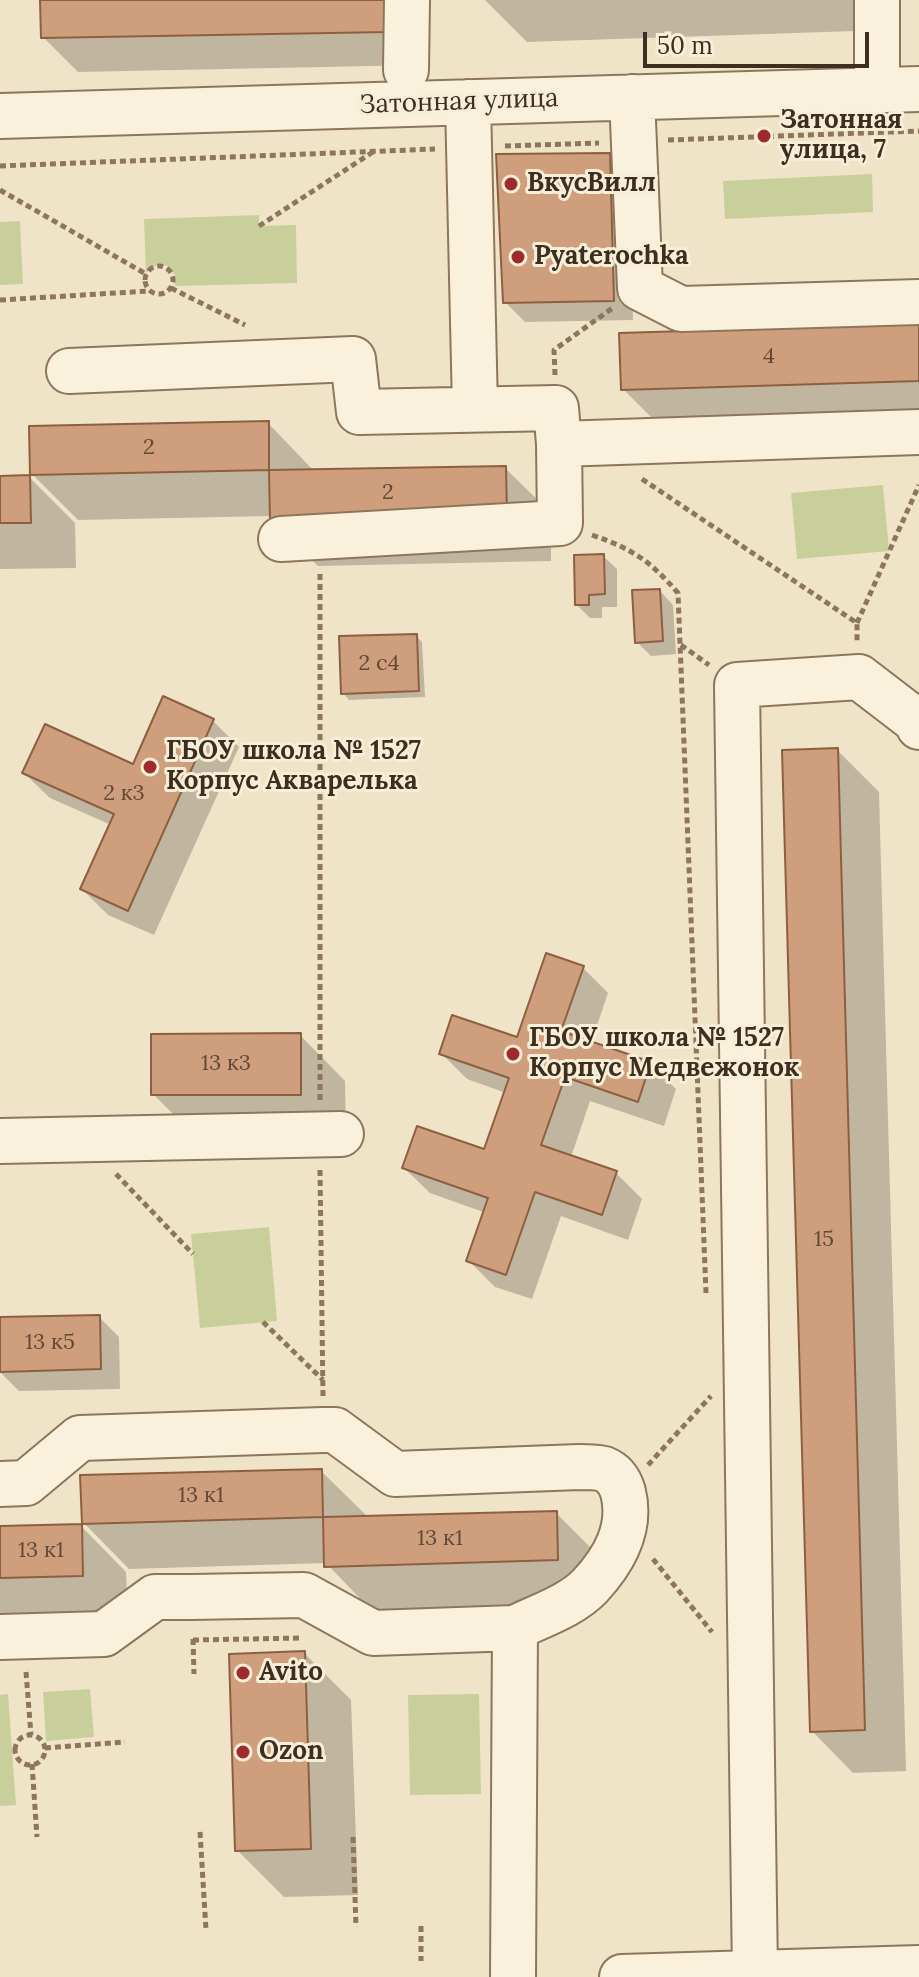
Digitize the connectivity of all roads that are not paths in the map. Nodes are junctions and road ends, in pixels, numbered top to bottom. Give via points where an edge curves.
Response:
1 (407, 0) edge
2 (877, 0) edge
3 (406, 70) dead end
4 (898, 89) edge
5 (632, 97) junction
6 (468, 102) junction
7 (0, 116) edge
8 (919, 302) edge
9 (69, 371) dead end
10 (475, 409) junction
11 (557, 426) junction
12 (919, 432) edge
13 (300, 538) road end
14 (919, 727) edge
15 (331, 1134) road end
16 (0, 1141) edge
17 (0, 1484) edge
18 (515, 1628) junction
19 (12, 1637) edge
20 (898, 1972) edge
21 (755, 1973) junction
22 (513, 1977) edge
23 (622, 1977) edge

1 - 3 street
2 - 4 street
4 - 5 street, Затонная улица
5 - 6 street, Затонная улица
5 - 8 street via 640,288 681,309
6 - 7 street, Затонная улица
6 - 10 street
9 - 10 street via 353,359 359,412
10 - 11 street
11 - 12 street
11 - 13 street via 560,523
14 - 21 street via 859,677 737,685
15 - 16 street
17 - 18 street via 26,1483 80,1438 323,1430 335,1430 395,1474 604,1469 620,1481 623,1508 614,1552 588,1588
18 - 19 street via 373,1633 304,1595 155,1597 104,1634
18 - 22 street
20 - 21 street
21 - 23 street

